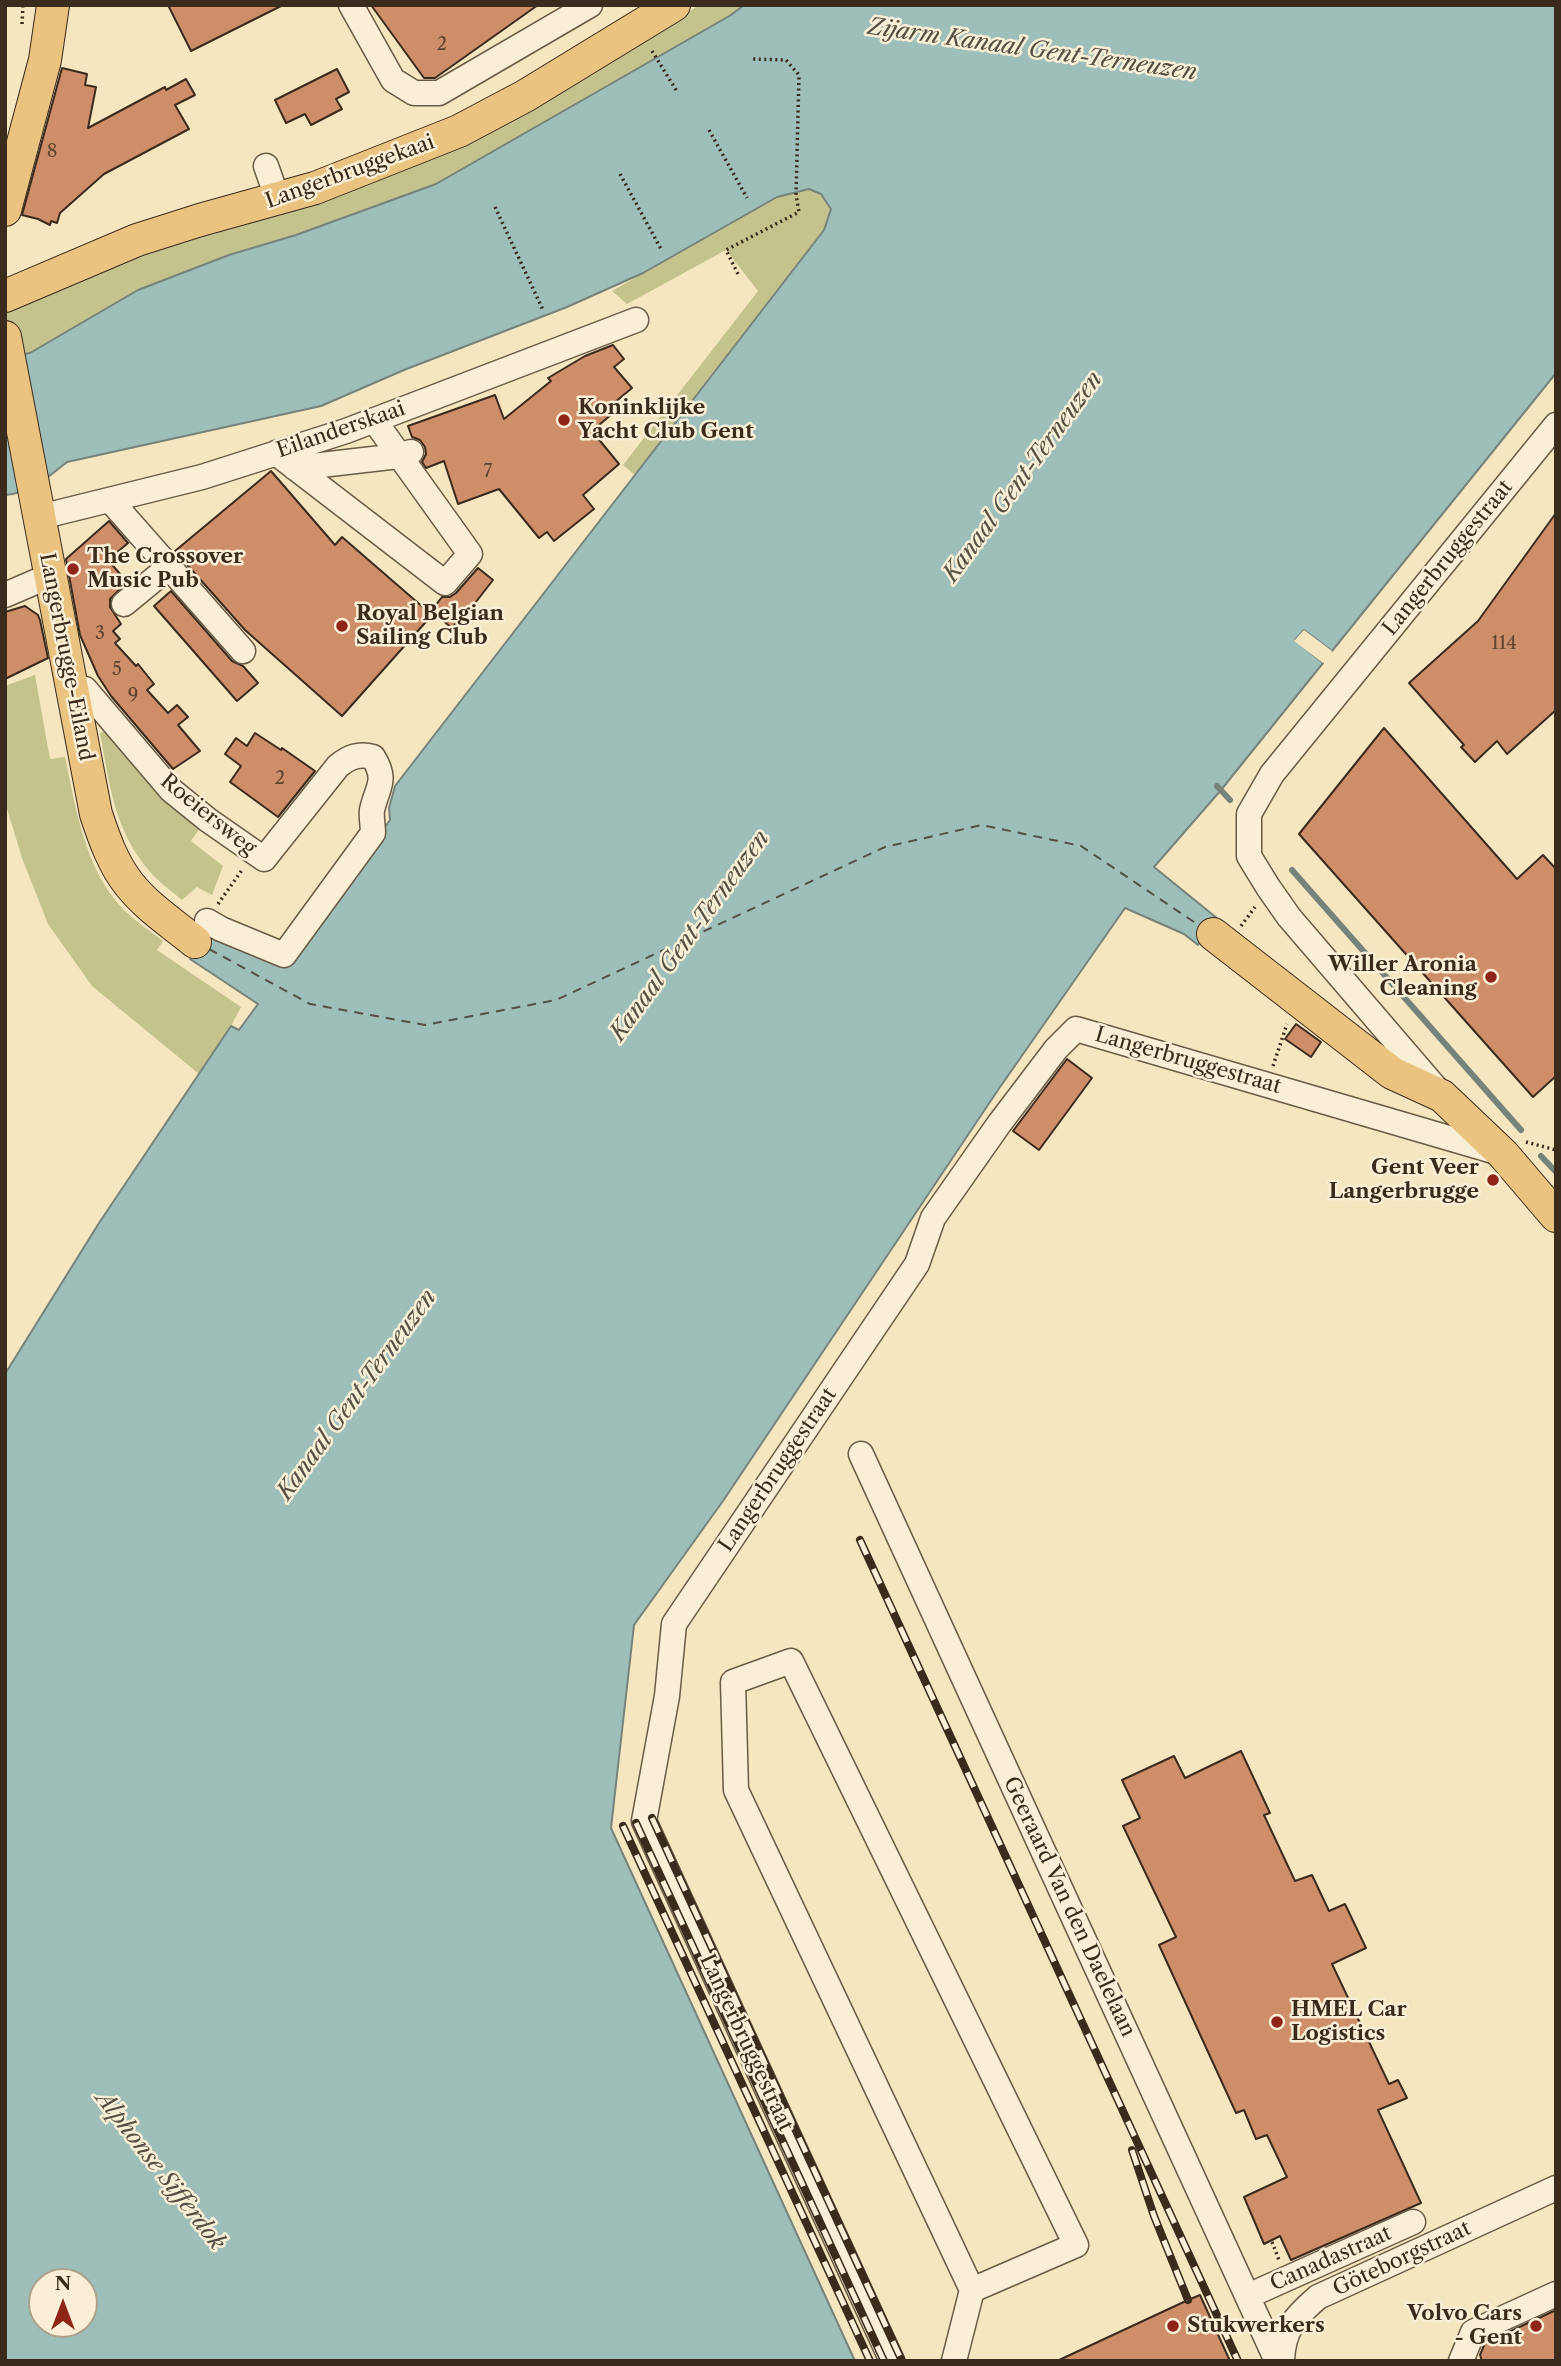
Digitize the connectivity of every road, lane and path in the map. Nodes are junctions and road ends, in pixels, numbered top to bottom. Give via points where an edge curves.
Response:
1 (53, 5) edge
2 (351, 5) edge
3 (590, 5) edge
4 (674, 5) edge
5 (652, 51) dead end
6 (753, 59) dead end
7 (678, 93) dead end
8 (709, 130) dead end
9 (266, 166) dead end
10 (620, 174) dead end
11 (747, 198) dead end
12 (278, 200) junction
13 (495, 207) dead end
14 (5, 210) edge
15 (661, 249) dead end
16 (738, 274) dead end
17 (5, 284) edge
18 (5, 296) edge
19 (543, 310) dead end
20 (636, 320) dead end
21 (7, 347) edge
22 (374, 420) junction
23 (1556, 425) edge
24 (407, 453) junction
25 (285, 460) junction
26 (110, 499) junction
27 (40, 517) junction
28 (169, 567) junction
29 (49, 576) junction
30 (5, 595) edge
31 (124, 604) dead end
32 (243, 651) dead end
33 (73, 691) junction
34 (201, 931) joint
35 (1213, 934) dead end
36 (1282, 1018) dead end
37 (1267, 1084) junction
38 (1442, 1096) junction
39 (1511, 1147) junction
40 (1556, 1150) edge
41 (1556, 1216) edge
42 (861, 1454) dead end
43 (1556, 2188) edge
44 (1413, 2222) dead end
45 (972, 2290) junction
46 (1556, 2294) edge
47 (1248, 2296) junction
48 (892, 2361) edge
49 (954, 2361) edge
50 (1280, 2361) edge
51 (1461, 2361) edge

1 - 14 main road via 45,60
2 - 3 street via 393,80 414,93 439,93
4 - 12 main road, Langerbruggekaai via 459,131
5 - 7 path
6 - 16 path via 786,60 799,75 799,212 726,250
8 - 11 path
9 - 12 street
10 - 15 path
12 - 18 main road, Langerbruggekaai via 138,240
13 - 19 path
17 - 18 main road
20 - 22 street, Eilanderskaai
21 - 27 main road, Langerbrugge-Eiland
22 - 24 street
22 - 25 street, Eilanderskaai
23 - 38 street, Langerbruggestraat via 1272,774 1249,814 1249,856 1268,887
24 - 25 street
24 - 25 street via 470,554 445,583
25 - 26 street, Eilanderskaai
26 - 27 street, Eilanderskaai
26 - 28 street
27 - 29 main road, Langerbrugge-Eiland
28 - 31 street
28 - 32 street
29 - 30 street
29 - 33 main road, Langerbrugge-Eiland
33 - 34 main road, Langerbrugge-Eiland via 96,814 108,848 128,883 157,911
33 - 34 street, Roeiersweg via 85,689 171,790 264,859 338,766 361,754 373,758 379,767 382,778 372,811 373,832 284,955 221,929
35 - 38 main road via 1392,1073
36 - 37 path via 1289,1030 1282,1037
37 - 39 street, Langerbruggestraat
37 - 48 street, Langerbruggestraat via 1076,1029 1047,1060 933,1219 917,1264 674,1624 667,1696 644,1821
38 - 39 main road, Langerbruggestraat
39 - 40 path via 1540,1144
39 - 41 main road, Langerbruggestraat
42 - 47 street, Geeraard Van den Daelelaan
43 - 50 street, Göteborgstraat via 1318,2297 1294,2318
44 - 47 street, Canadastraat
45 - 45 street via 736,1790 733,1682 791,1661 1076,2245
45 - 49 street
46 - 51 street via 1473,2332
47 - 50 street, Geeraard Van den Daelelaan

